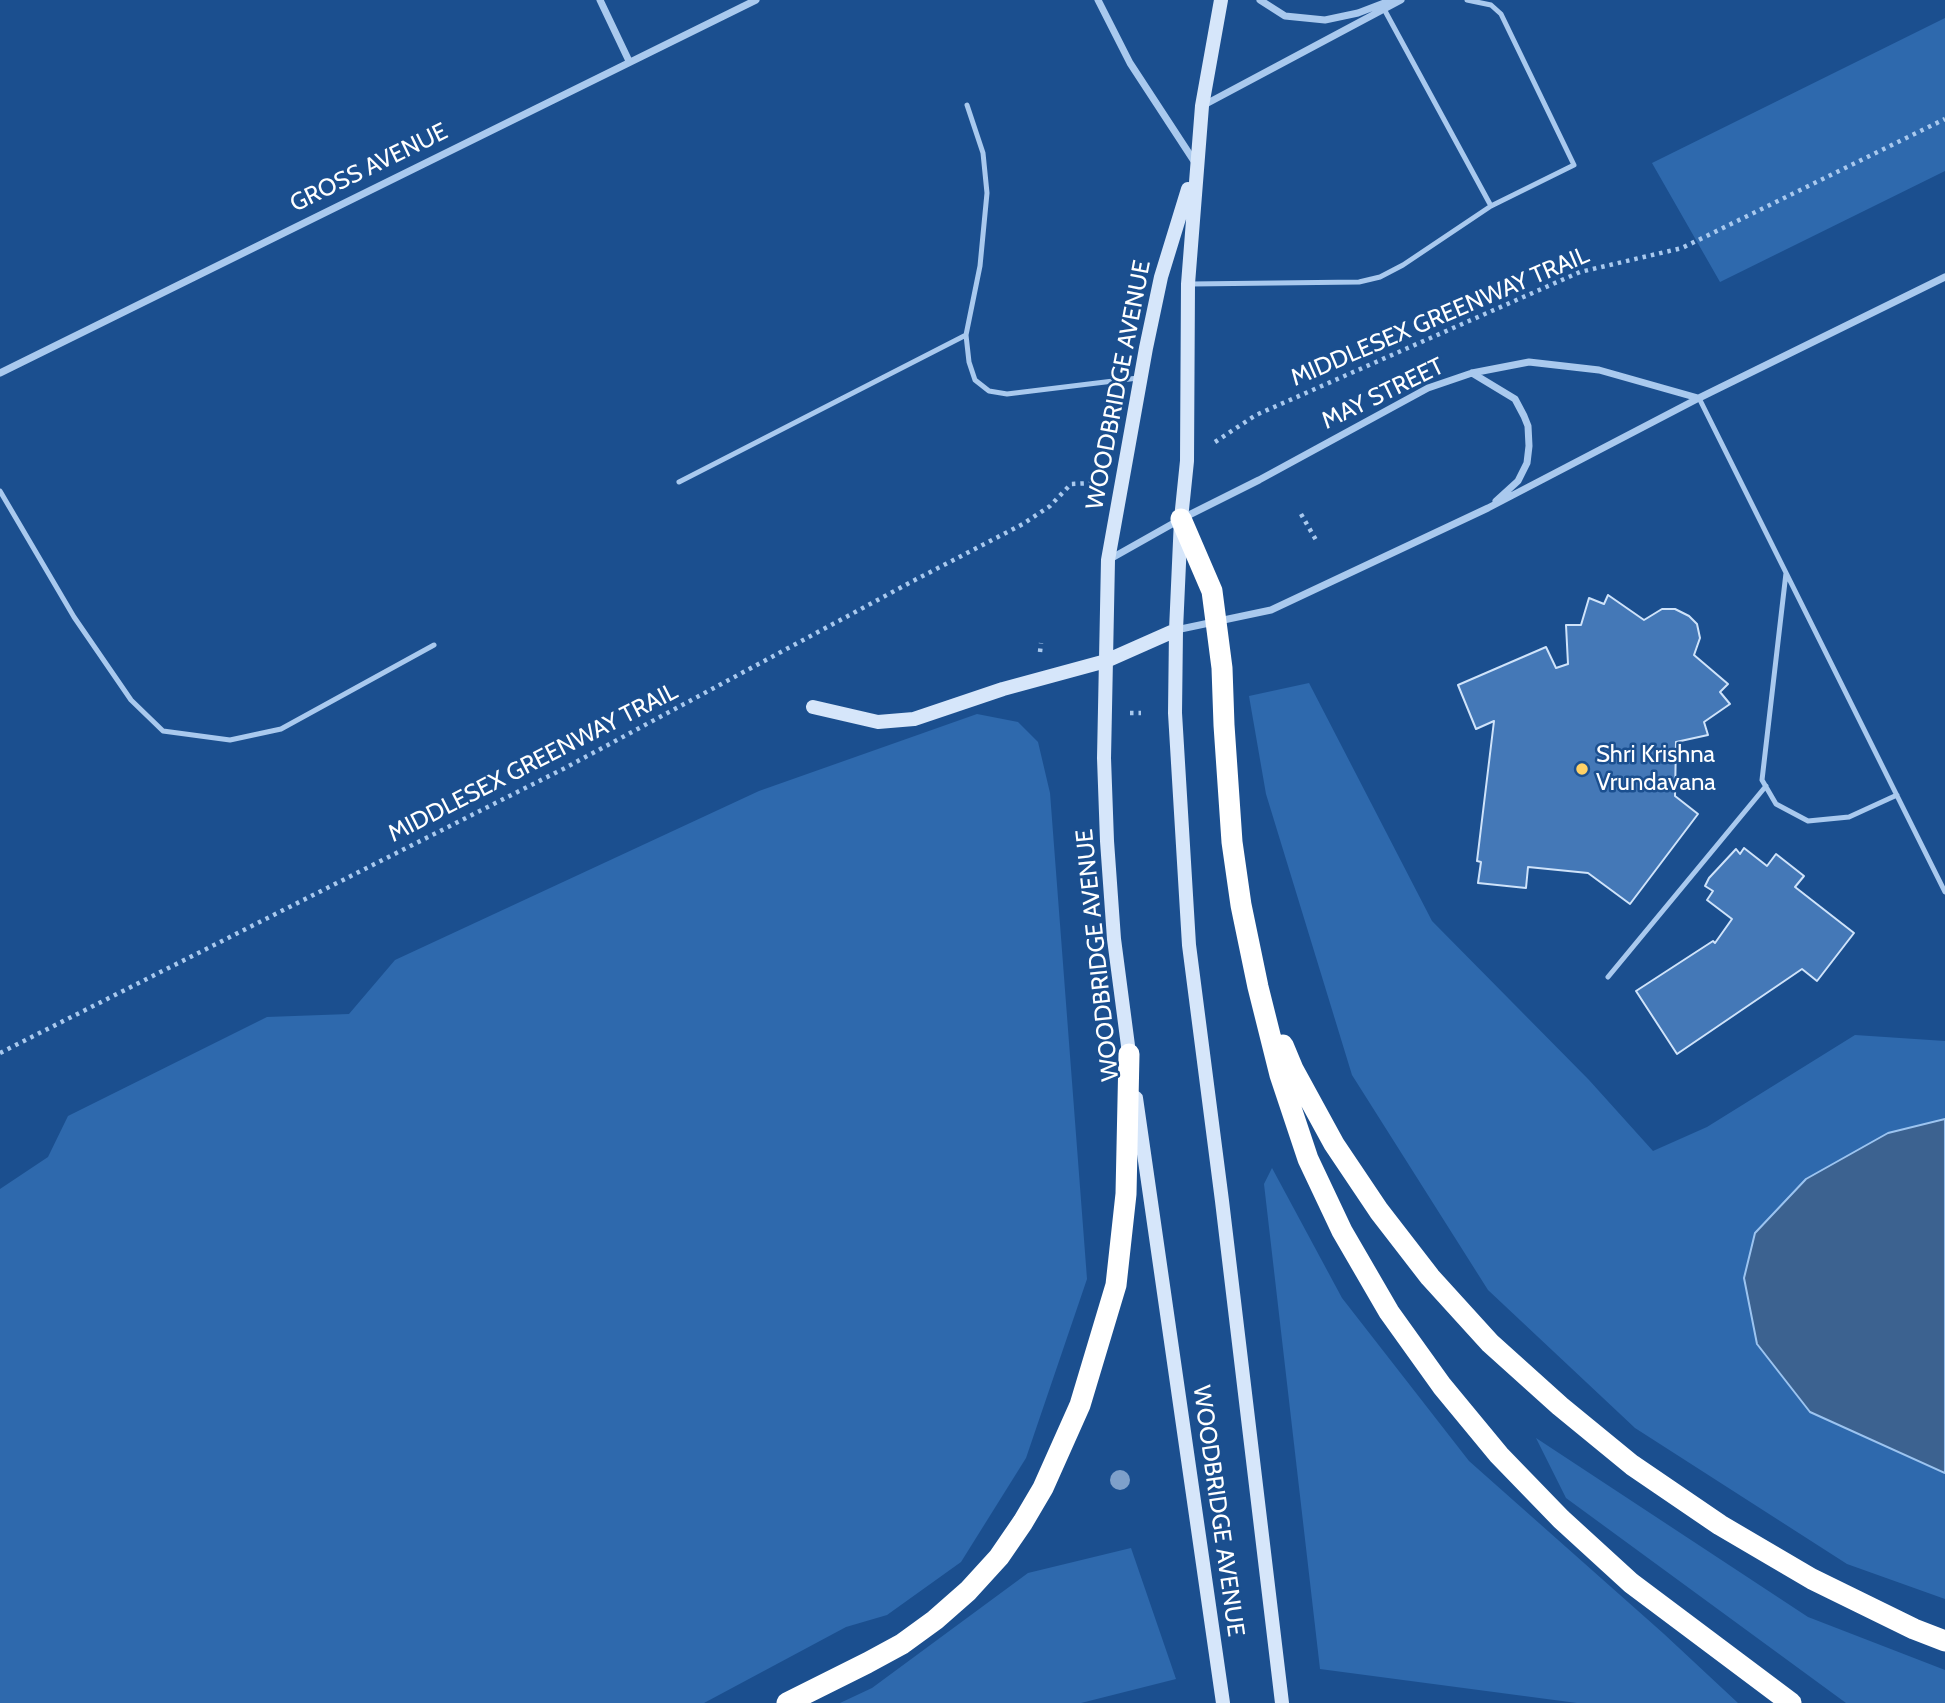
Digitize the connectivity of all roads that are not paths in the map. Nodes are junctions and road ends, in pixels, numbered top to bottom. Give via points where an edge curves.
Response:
1 (600, 0) edge
2 (756, 0) edge
3 (1098, 0) edge
4 (1221, 0) edge
5 (1260, 0) edge
6 (1392, 0) edge
7 (1401, 0) edge
8 (1467, 0) edge
9 (1384, 9) junction
10 (629, 61) junction
11 (967, 105) dead end
12 (1202, 106) junction
13 (1196, 164) junction
14 (1491, 206) junction
15 (1945, 276) edge
16 (1188, 284) junction
17 (966, 335) junction
18 (0, 373) edge
19 (1472, 373) junction
20 (1141, 378) junction
21 (1699, 398) junction
22 (679, 482) dead end
23 (0, 491) edge
24 (1488, 508) junction
25 (1181, 519) junction
26 (1108, 560) junction
27 (1786, 573) junction
28 (1216, 621) junction
29 (1176, 630) junction
30 (434, 645) dead end
31 (1106, 661) junction
32 (813, 706) dead end
33 (1766, 786) junction
34 (1897, 795) junction
35 (1945, 892) edge
36 (1608, 977) dead end
37 (1258, 986) junction
38 (1129, 1054) junction
39 (1945, 1641) edge
40 (786, 1703) edge
41 (1223, 1703) edge
42 (1282, 1703) edge
43 (1791, 1703) edge

1 - 10 street
2 - 10 street, GROSS AVENUE
3 - 13 street via 1130,63
4 - 12 main road, WOODBRIDGE AVENUE
5 - 6 street via 1285,16 1325,20
7 - 9 street
8 - 14 lane via 1491,5 1501,14 1574,165
9 - 12 street
9 - 14 lane
10 - 18 street, GROSS AVENUE
11 - 17 lane via 983,153 987,193 980,266
12 - 13 main road, WOODBRIDGE AVENUE
13 - 16 main road, WOODBRIDGE AVENUE
13 - 20 main road, WOODBRIDGE AVENUE via 1161,277
14 - 16 lane via 1380,277 1313,284
15 - 21 street
16 - 25 main road, WOODBRIDGE AVENUE via 1187,461
17 - 20 lane via 975,380 989,391 1007,394
17 - 22 lane
19 - 21 street, MAY STREET via 1530,362 1599,370
19 - 24 street via 1514,400 1529,435 1527,463 1518,481
19 - 25 street, MAY STREET via 1428,388
20 - 26 main road, WOODBRIDGE AVENUE
21 - 24 street
21 - 27 lane
23 - 30 lane via 74,617 131,700 163,731 230,740 281,729
24 - 28 street via 1271,610
25 - 26 street, MAY STREET
25 - 28 highway via 1212,591
25 - 29 main road, WOODBRIDGE AVENUE
26 - 31 main road, WOODBRIDGE AVENUE
27 - 33 lane via 1762,780
27 - 34 lane
28 - 29 street
28 - 37 highway via 1231,842
29 - 31 main road
29 - 42 main road, WOODBRIDGE AVENUE via 1175,713 1189,945
31 - 32 main road via 914,719 878,722
31 - 38 main road, WOODBRIDGE AVENUE via 1107,841
33 - 34 lane via 1776,804 1808,821 1849,817
33 - 36 lane
34 - 35 lane
37 - 39 highway via 1293,1069 1334,1144 1430,1277 1490,1343 1632,1465 1720,1525 1812,1578
37 - 43 highway via 1280,1076 1308,1159 1342,1231 1389,1312 1442,1386 1499,1455 1631,1583
38 - 40 highway via 1126,1194 1116,1285 1080,1405 1043,1488 999,1557 935,1620 902,1644
38 - 41 main road, WOODBRIDGE AVENUE

